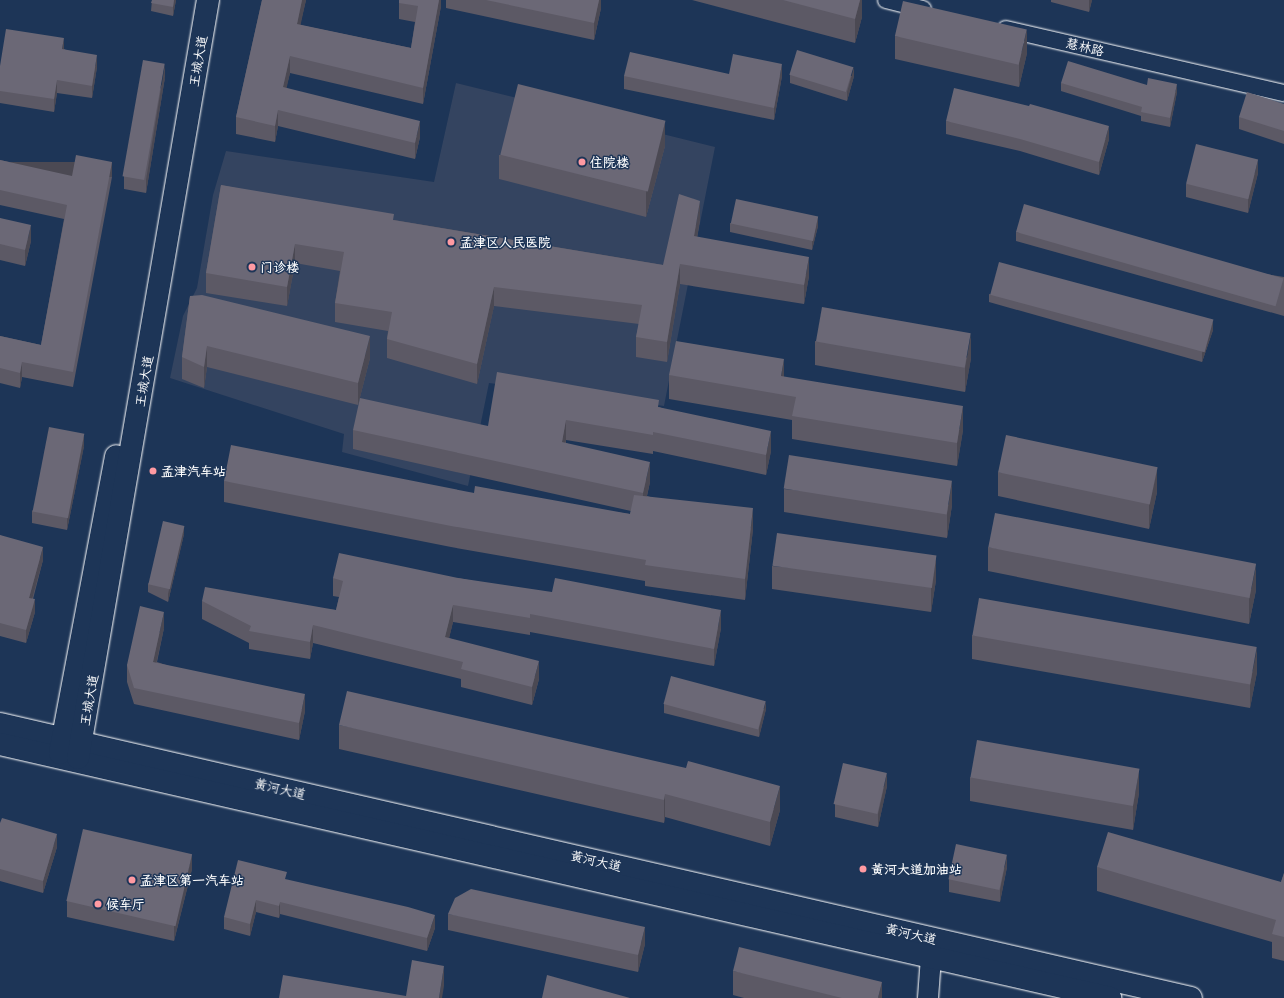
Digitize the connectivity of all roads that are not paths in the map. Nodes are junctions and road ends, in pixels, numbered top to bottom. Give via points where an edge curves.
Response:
1 (195, 0) edge
2 (208, 0) edge
3 (886, 0) edge
4 (938, 14) edge
5 (992, 26) edge
6 (1284, 94) edge
7 (0, 724) edge
8 (0, 744) edge
9 (70, 750) junction
10 (931, 957) junction
11 (928, 998) edge
12 (1110, 998) edge
13 (1191, 998) edge

1 - 9 main road, 王城大道
2 - 9 main road, 王城大道
3 - 4 street
5 - 6 street, 慧林路
7 - 9 main road, 黄河大道
8 - 9 main road, 黄河大道
9 - 10 main road, 黄河大道
9 - 13 main road, 黄河大道
10 - 11 street
10 - 12 main road, 黄河大道

